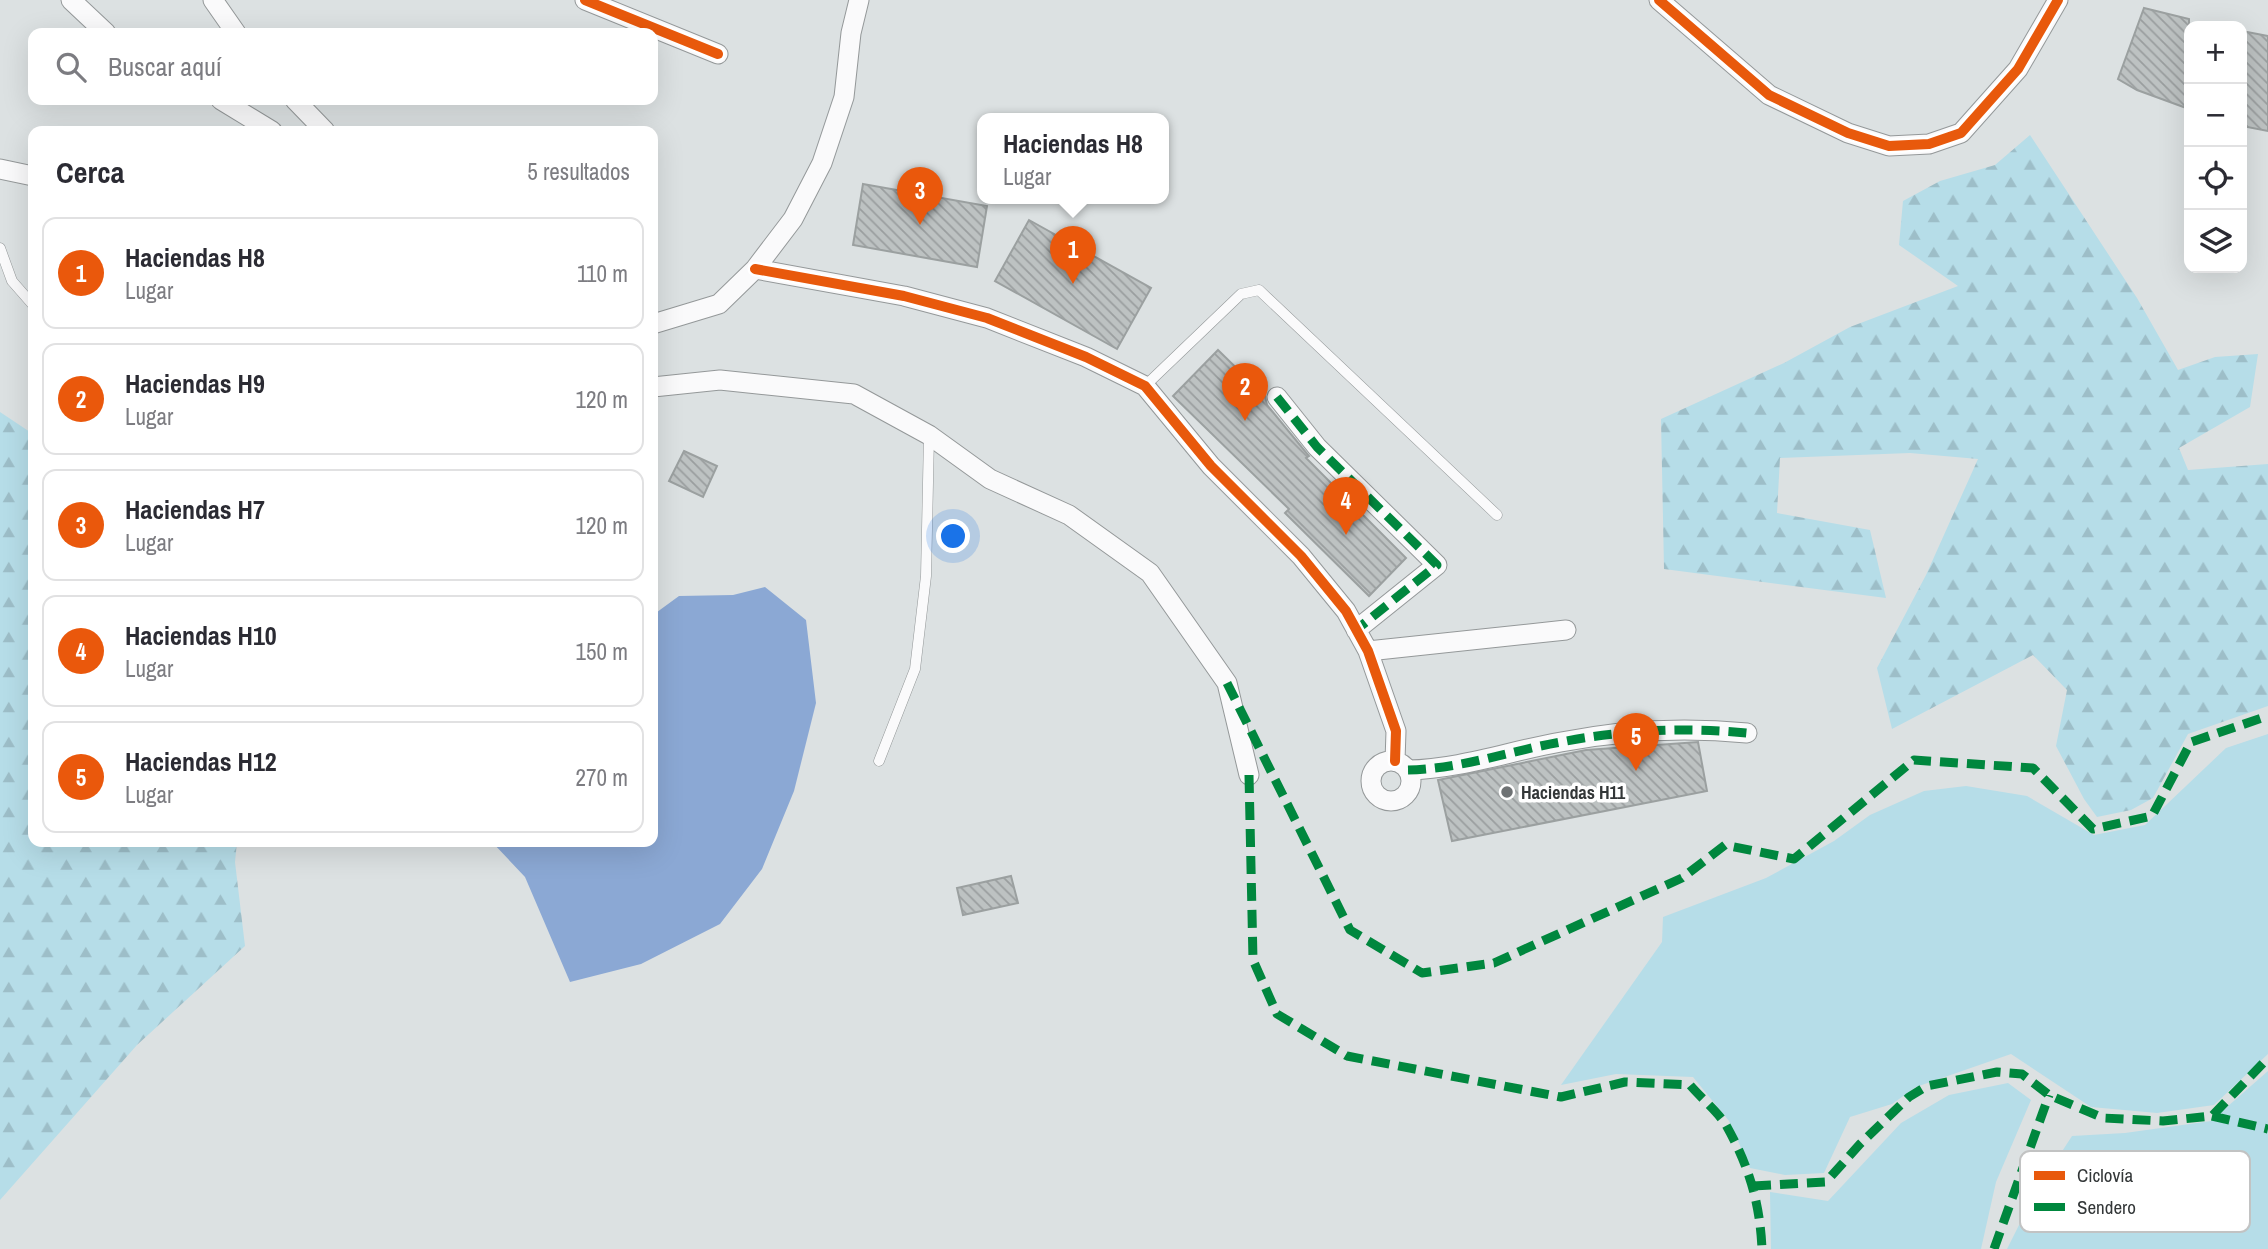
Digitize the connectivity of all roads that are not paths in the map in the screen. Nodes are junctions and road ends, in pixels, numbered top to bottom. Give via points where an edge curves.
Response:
1 (71, 0) edge
2 (213, 0) edge
3 (585, 0) edge
4 (859, 0) edge
5 (1659, 0) edge
6 (2058, 0) edge
7 (101, 28) edge
8 (233, 28) edge
9 (654, 28) edge
10 (658, 30) edge
11 (718, 54) dead end
12 (229, 105) edge
13 (300, 105) edge
14 (264, 126) edge
15 (321, 126) edge
16 (0, 169) edge
17 (28, 175) edge
18 (0, 248) edge
19 (755, 269) junction
20 (28, 299) edge
21 (658, 322) edge
22 (658, 386) edge
23 (1145, 386) junction
24 (1277, 397) dead end
25 (929, 435) junction
26 (1497, 515) dead end
27 (1356, 630) junction
28 (1566, 630) dead end
29 (1368, 651) junction
30 (1747, 733) dead end
31 (879, 761) dead end
32 (1249, 775) dead end

1 - 7 street
2 - 8 street
3 - 9 street
4 - 19 street via 844,97 822,163 793,219
5 - 6 street via 1769,95 1847,133 1889,146 1929,144 1961,133 2018,69
10 - 11 street
12 - 14 street
13 - 15 street
16 - 17 street
18 - 20 lane via 12,281
19 - 21 street via 719,304
19 - 23 street via 904,296 987,318
22 - 25 street via 720,380 854,394
23 - 26 lane via 1241,294 1259,290
23 - 27 street via 1211,466 1301,556
24 - 27 street via 1317,447 1437,565
25 - 31 lane via 926,576 915,668
25 - 32 street via 990,479 1069,515 1150,573 1227,683
27 - 29 street
28 - 29 street
29 - 30 street via 1396,731 1402,765 1436,769 1563,741 1631,733 1695,728

